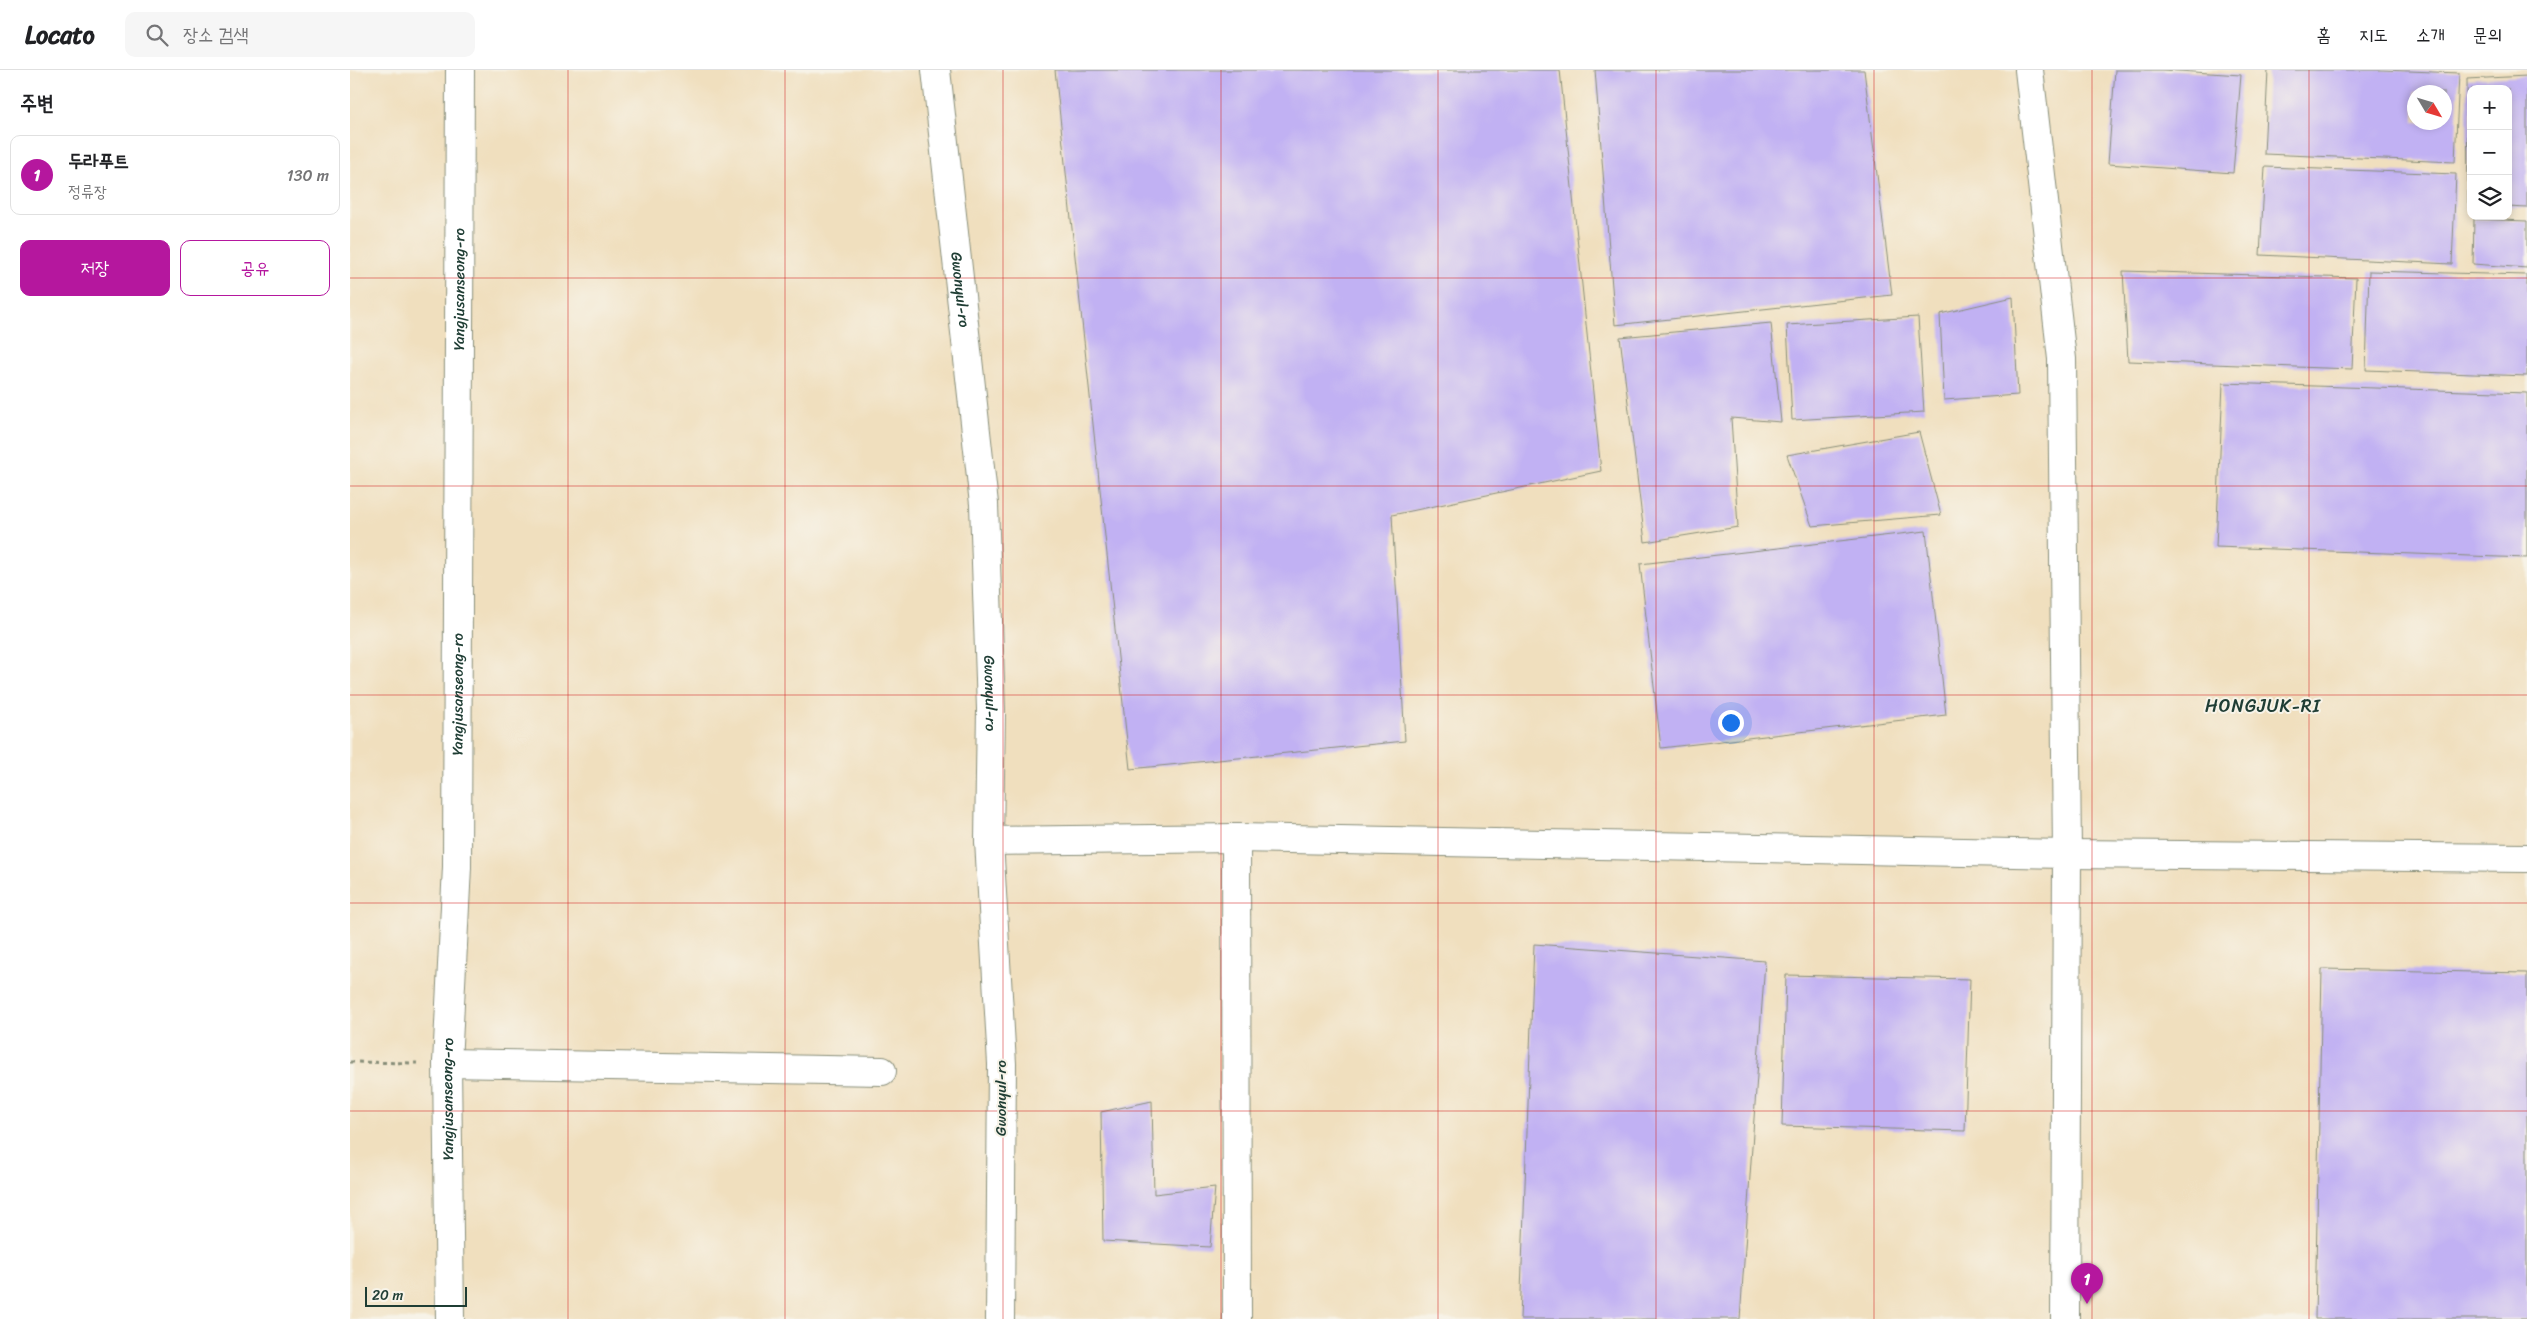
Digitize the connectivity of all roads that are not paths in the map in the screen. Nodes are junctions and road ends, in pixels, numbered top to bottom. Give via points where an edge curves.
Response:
1 (460, 70) edge
2 (936, 70) edge
3 (2029, 70) edge
4 (1236, 838) junction
5 (989, 841) junction
6 (2067, 854) junction
7 (2527, 858) edge
8 (447, 1063) junction
9 (882, 1070) dead end
10 (450, 1319) edge
11 (1000, 1319) edge
12 (1237, 1319) edge
13 (2064, 1319) edge

1 - 8 street, Yangjusanseong-ro via 457,867
2 - 5 street, Gwonyul-ro via 984,504 991,709
3 - 6 street via 2062,359
4 - 5 street
4 - 6 street
4 - 12 street
5 - 11 street, Gwonyul-ro via 1002,1064
6 - 7 street
6 - 13 street
8 - 9 street
8 - 10 street, Yangjusanseong-ro

